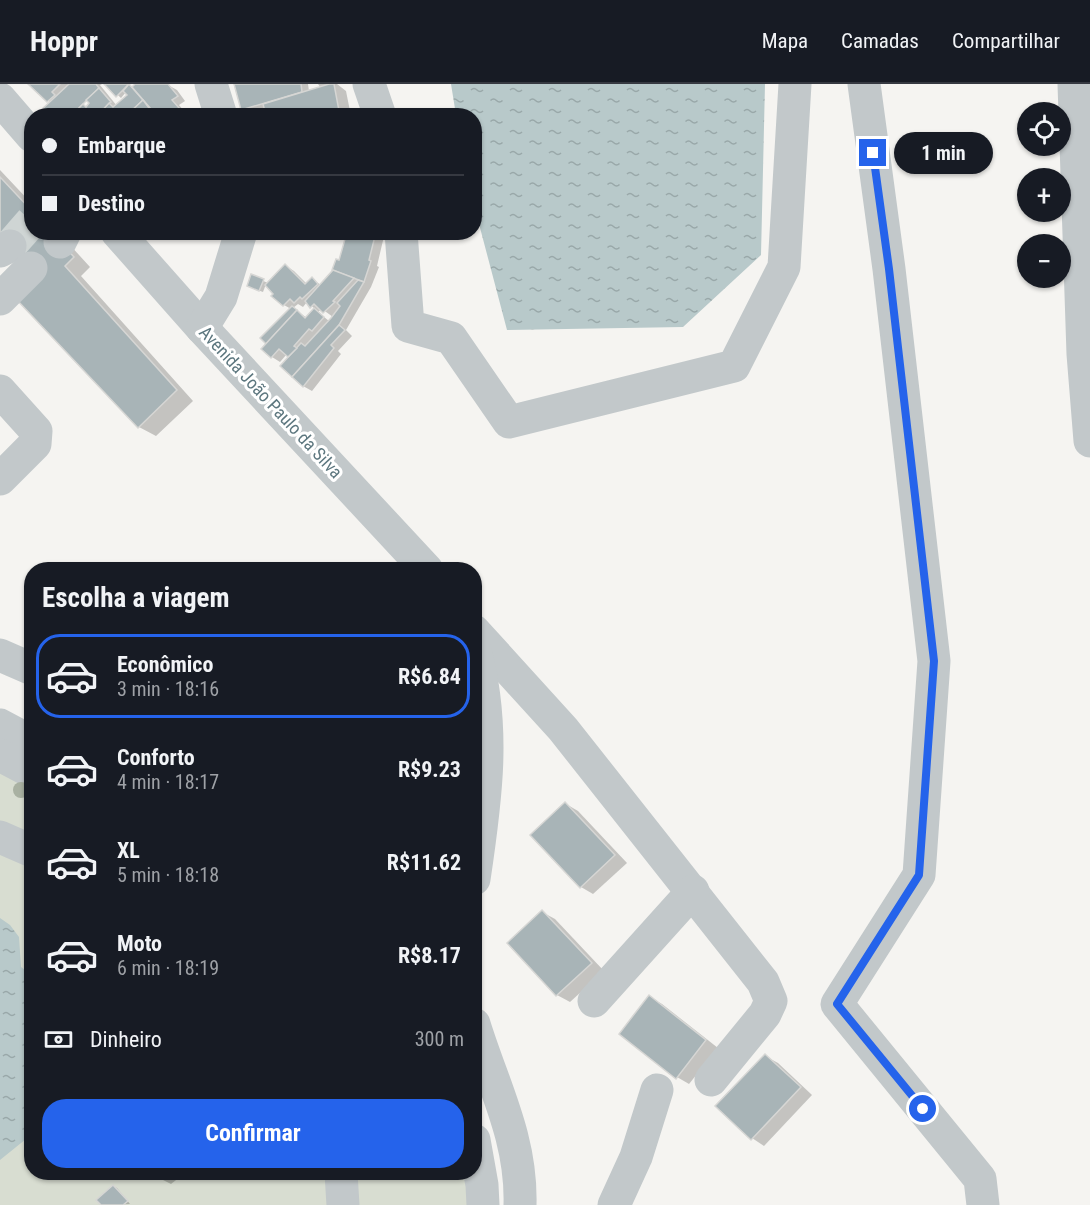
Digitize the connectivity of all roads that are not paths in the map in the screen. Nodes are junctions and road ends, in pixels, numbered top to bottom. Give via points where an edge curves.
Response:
1 (211, 84) edge
2 (369, 84) edge
3 (795, 84) edge
4 (864, 84) edge
5 (1074, 84) edge
6 (0, 99) edge
7 (218, 108) edge
8 (377, 108) edge
9 (24, 127) edge
10 (124, 240) edge
11 (238, 240) edge
12 (402, 240) edge
13 (13, 255) tunnel mouth
14 (0, 299) edge
15 (202, 328) junction
16 (0, 391) edge
17 (1090, 441) edge
18 (0, 479) edge
19 (420, 562) edge
20 (482, 640) edge
21 (0, 655) edge
22 (24, 666) edge
23 (482, 685) edge
24 (0, 725) edge
25 (24, 738) edge
26 (0, 755) edge
27 (24, 768) edge
28 (482, 827) edge
29 (0, 837) edge
30 (24, 848) edge
31 (693, 891) junction
32 (594, 1001) dead end
33 (482, 1047) edge
34 (711, 1080) dead end
35 (657, 1090) dead end
36 (341, 1180) edge
37 (481, 1180) edge
38 (343, 1205) edge
39 (483, 1205) edge
40 (520, 1205) edge
41 (614, 1205) edge
42 (983, 1205) edge

1 - 7 street
2 - 8 street
3 - 12 street via 784,267 734,366 509,423 451,338 408,326
4 - 42 street via 934,661 919,875 837,1004 980,1179
5 - 17 street via 1083,354
6 - 9 street
10 - 15 street, Avenida João Paulo da Silva
11 - 15 street via 220,297
13 - 14 street
15 - 19 street, Avenida João Paulo da Silva
16 - 18 street via 36,430 35,444
20 - 31 street via 563,729
21 - 22 street
23 - 28 street via 488,740
24 - 25 street
26 - 27 street
29 - 30 street
31 - 32 street
31 - 34 street via 763,982 771,1001 765,1014
33 - 40 street via 512,1132
35 - 41 street via 636,1156
36 - 38 street
37 - 39 street

